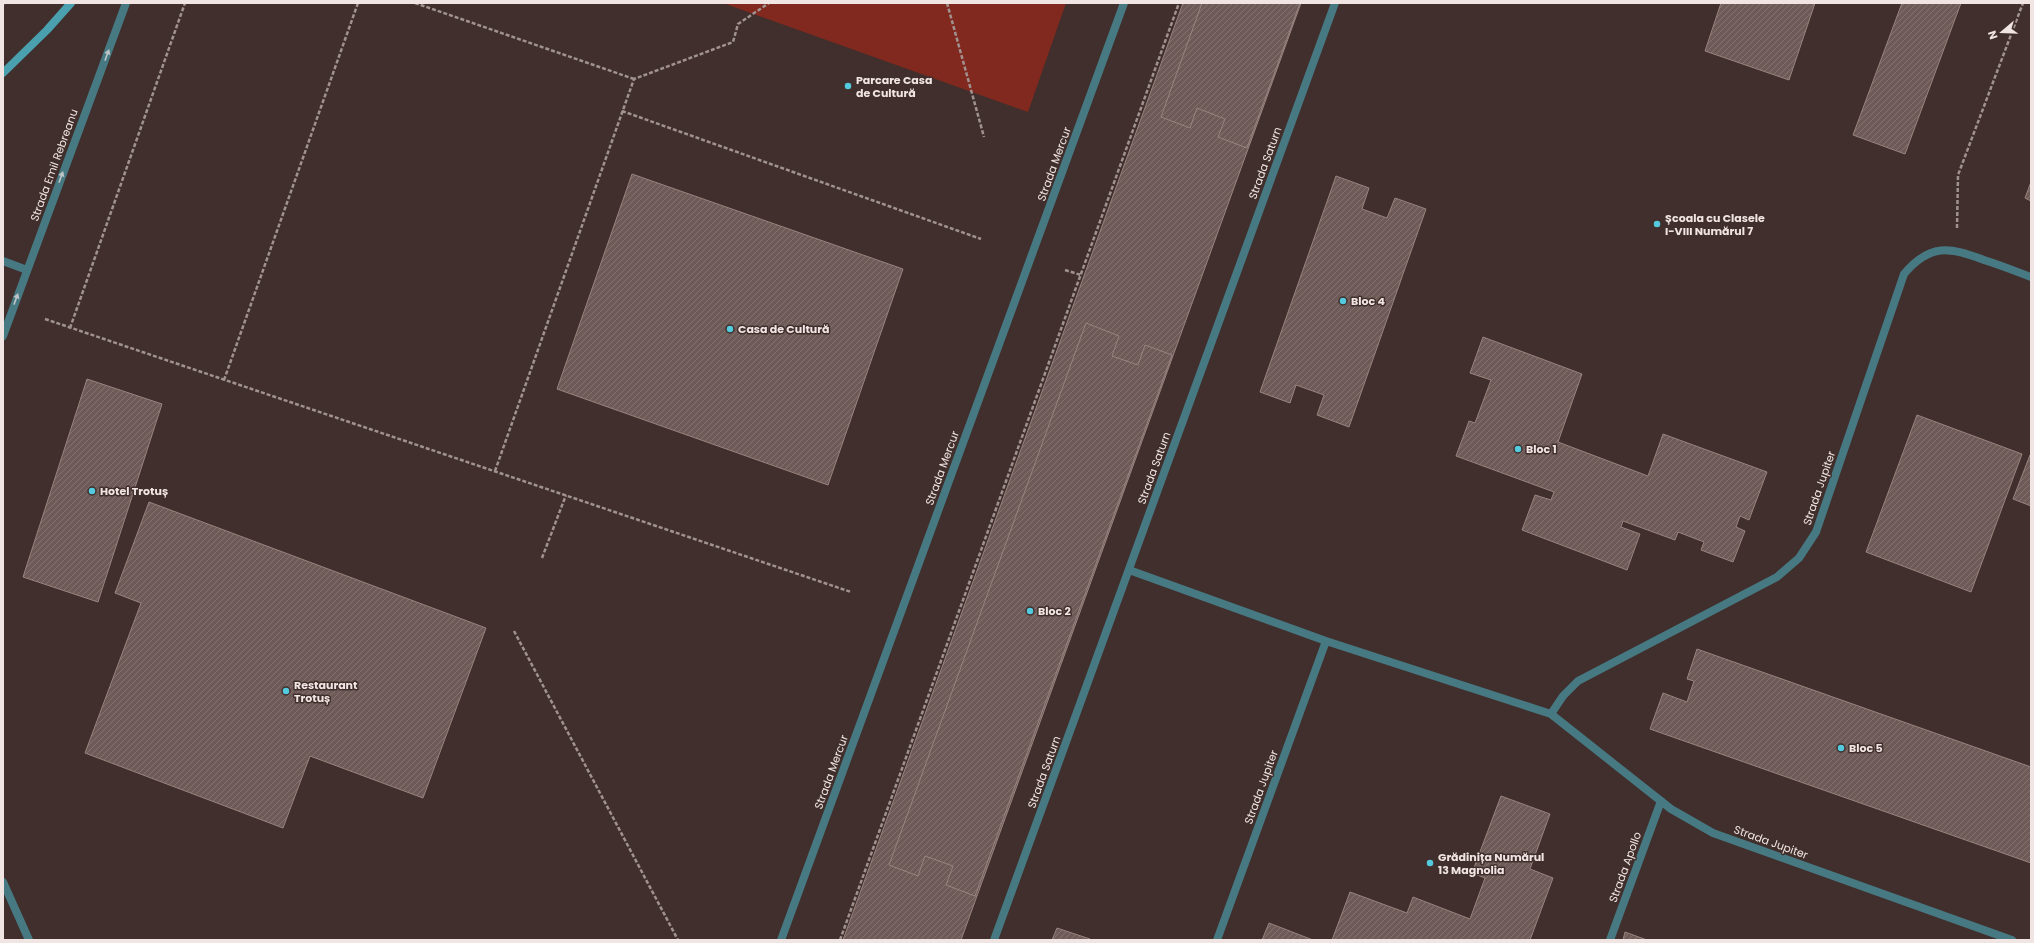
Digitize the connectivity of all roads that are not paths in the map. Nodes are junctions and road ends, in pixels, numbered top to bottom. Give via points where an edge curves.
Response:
1 (71, 3) edge
2 (126, 3) edge
3 (1124, 3) edge
4 (1335, 3) edge
5 (3, 73) edge
6 (3, 261) edge
7 (27, 270) junction
8 (2031, 277) edge
9 (3, 336) edge
10 (1129, 570) junction
11 (1326, 640) junction
12 (1551, 714) junction
13 (1661, 801) junction
14 (3, 882) edge
15 (28, 940) edge
16 (781, 940) edge
17 (994, 940) edge
18 (1217, 940) edge
19 (1610, 940) edge
20 (2012, 940) edge

1 - 5 street
7 -> 2 street, Strada Emil Rebreanu
3 - 16 street, Strada Mercur
4 - 10 street, Strada Saturn
6 - 7 street
9 -> 7 street, Strada Emil Rebreanu
8 - 12 street, Strada Jupiter via 1957,250 1940,250 1913,263 1904,274 1816,532 1799,558 1777,577 1578,681 1563,696
10 - 11 street, Strada Jupiter
10 - 17 street, Strada Saturn
11 - 12 street, Strada Jupiter
11 - 18 street, Strada Jupiter
12 - 13 street, Strada Jupiter
13 - 19 street, Strada Apollo
13 - 20 street, Strada Jupiter via 1713,833
14 - 15 street

